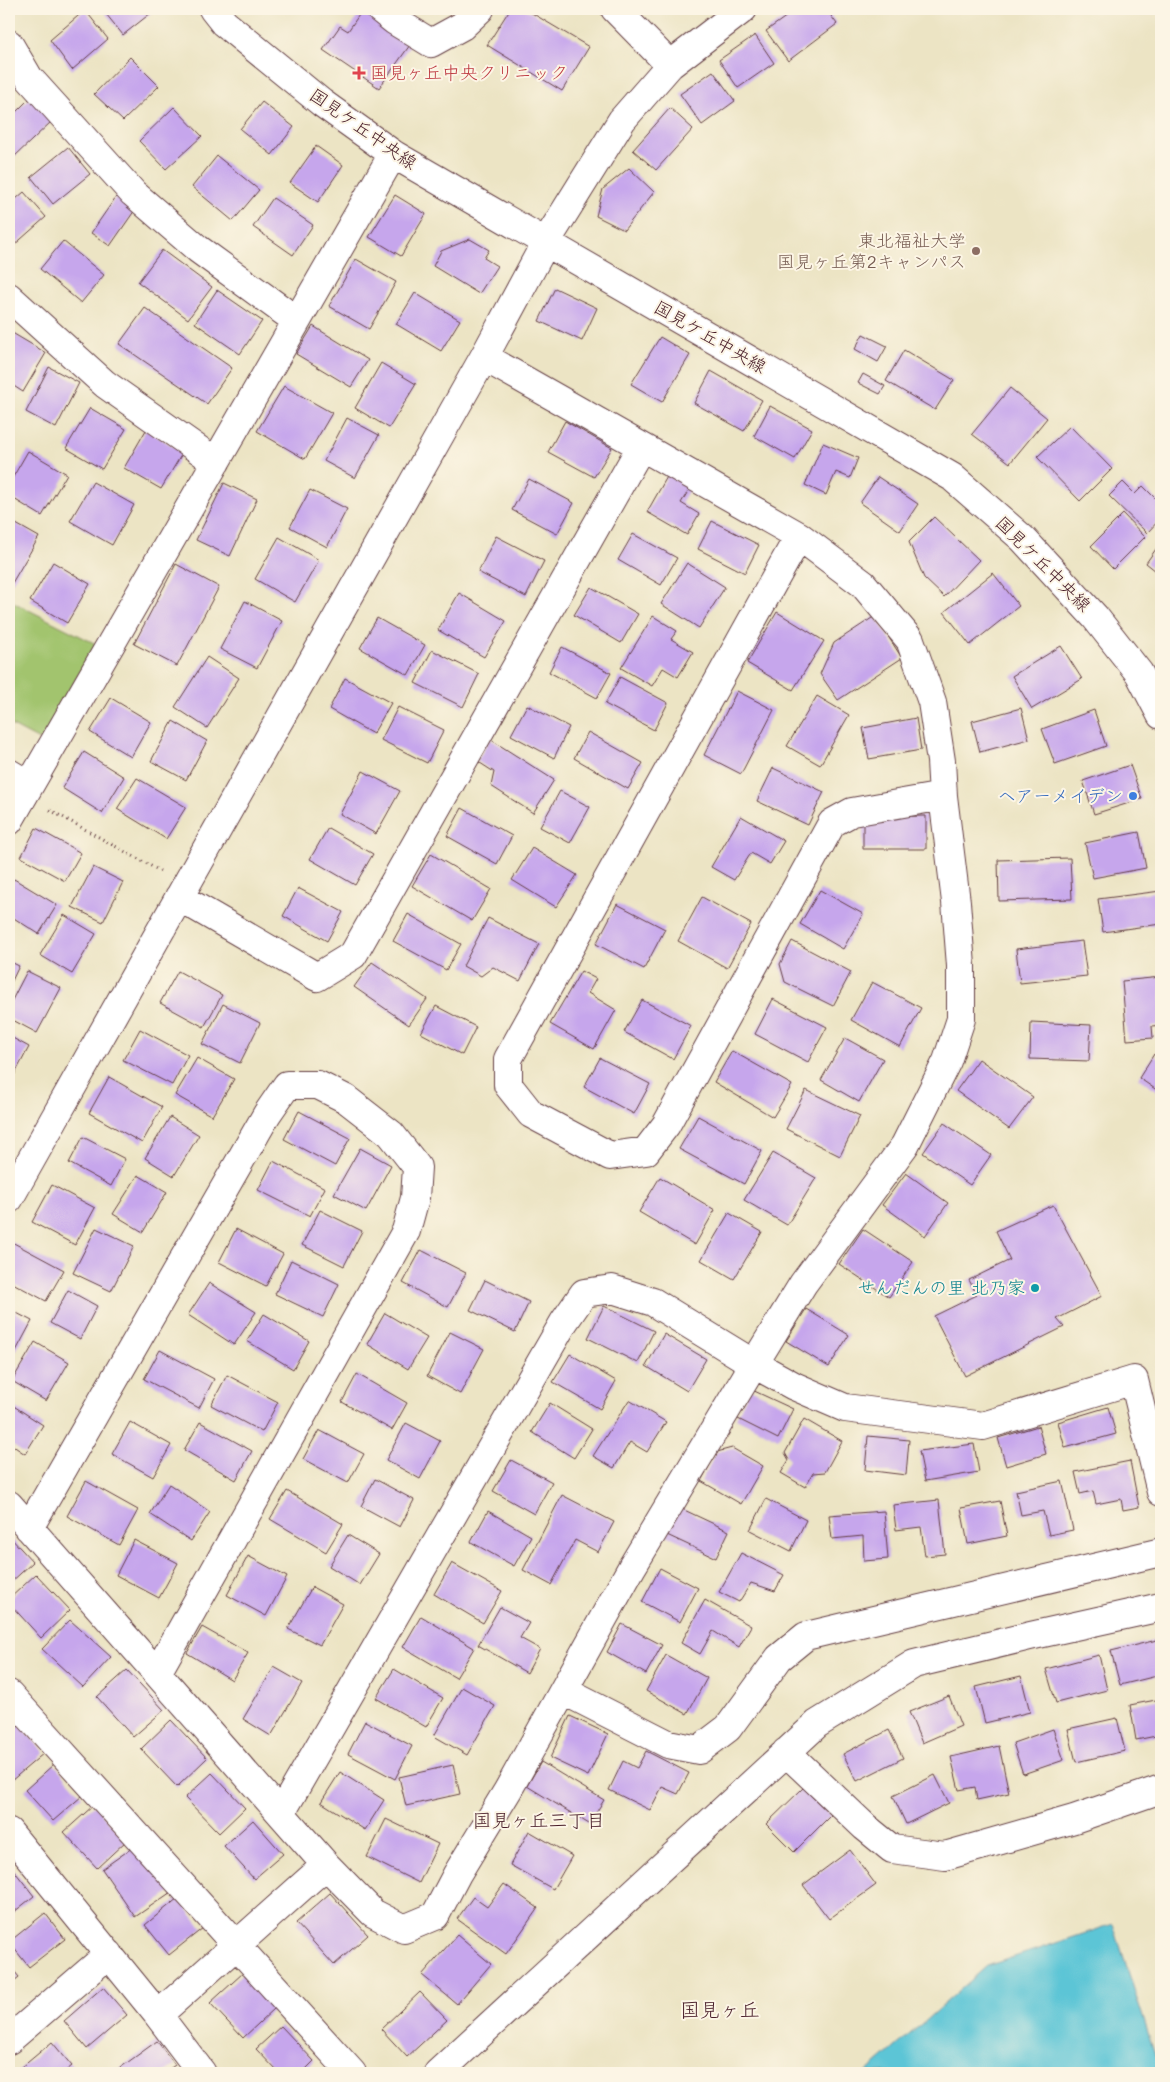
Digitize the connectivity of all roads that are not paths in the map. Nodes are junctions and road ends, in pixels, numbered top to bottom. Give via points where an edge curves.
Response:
1 (213, 9) edge
2 (380, 9) edge
3 (480, 9) edge
4 (615, 9) edge
5 (742, 9) edge
6 (9, 44) edge
7 (670, 65) junction
8 (393, 154) junction
9 (546, 242) junction
10 (10, 300) edge
11 (297, 321) junction
12 (484, 357) junction
13 (641, 447) junction
14 (216, 462) junction
15 (799, 536) junction
16 (1161, 715) edge
17 (21, 784) edge
18 (943, 796) junction
19 (9, 821) edge
20 (182, 891) junction
21 (9, 1199) edge
22 (754, 1364) junction
23 (1161, 1492) edge
24 (9, 1505) edge
25 (29, 1528) junction
26 (1161, 1552) edge
27 (1161, 1607) edge
28 (157, 1673) junction
29 (564, 1691) junction
30 (10, 1698) edge
31 (786, 1752) junction
32 (1161, 1789) edge
33 (281, 1813) junction
34 (9, 1832) edge
35 (326, 1865) junction
36 (236, 1946) junction
37 (109, 1954) junction
38 (158, 2015) junction
39 (9, 2040) edge
40 (202, 2073) edge
41 (352, 2073) edge
42 (438, 2073) edge

1 - 8 street, 国見ケ丘中央線 via 224,23 307,90
2 - 3 street via 431,43 462,26
4 - 7 street
5 - 7 street
6 - 11 street via 29,78 133,193 198,249
7 - 9 street via 622,120
8 - 9 street, 国見ケ丘中央線
8 - 11 street
9 - 12 street
9 - 16 street, 国見ケ丘中央線 via 952,477 1023,539 1095,616 1139,673
10 - 14 street via 105,384
11 - 14 street
12 - 13 street
12 - 20 street
13 - 15 street
13 - 20 street via 353,955 317,977
14 - 17 street
15 - 18 street via 863,584 910,640 932,702
15 - 18 street via 508,1059 508,1085 531,1114 610,1156 646,1152 666,1125 832,823 852,812
17 - 19 street
18 - 22 street via 960,966 960,1019 947,1061 905,1145 803,1284
20 - 21 street
22 - 23 street via 845,1408 983,1426 1134,1380
22 - 29 street via 632,1567
22 - 33 street via 653,1302 612,1289 584,1293 564,1322
24 - 25 street
25 - 28 street
25 - 28 street via 266,1114 287,1085 318,1085 346,1099 391,1134 417,1167 415,1198 406,1231
26 - 29 street via 806,1636 779,1658 728,1728 699,1750 668,1744
27 - 31 street via 914,1664 817,1724
28 - 33 street
29 - 35 street via 435,1916 404,1929 373,1914
30 - 36 street
31 - 32 street via 892,1850 945,1856
31 - 42 street
33 - 35 street
34 - 37 street
35 - 36 street
36 - 38 street
36 - 41 street
37 - 38 street
37 - 39 street
38 - 40 street

